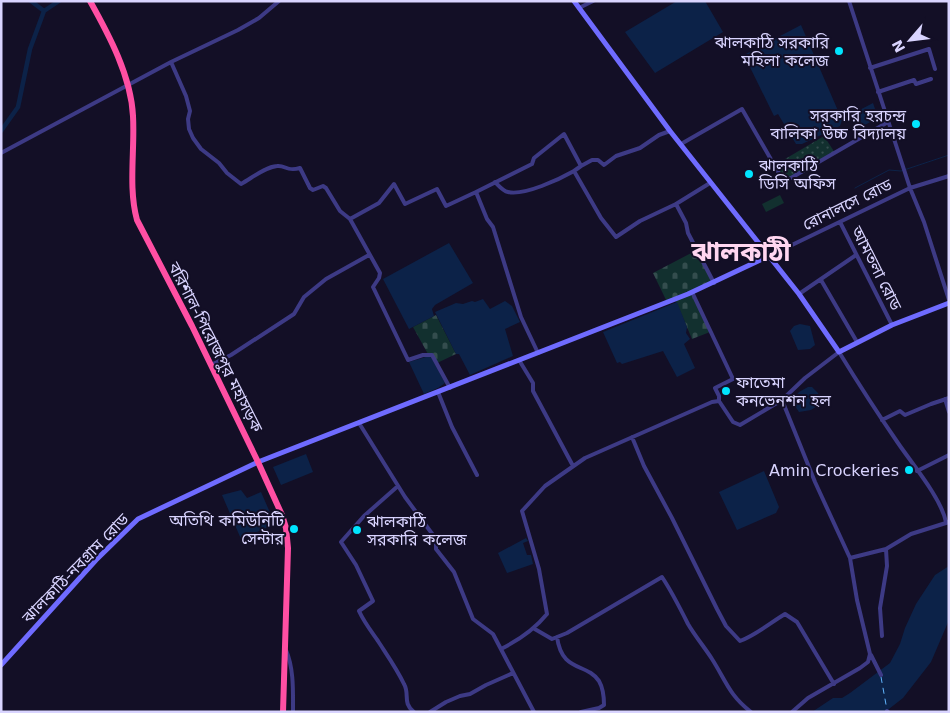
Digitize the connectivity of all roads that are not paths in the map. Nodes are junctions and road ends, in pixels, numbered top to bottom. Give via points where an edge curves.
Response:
1 (279, 1) edge
2 (574, 1) edge
3 (593, 1) edge
4 (849, 1) edge
5 (90, 3) edge
6 (578, 8) junction
7 (171, 62) junction
8 (870, 68) junction
9 (935, 69) dead end
10 (931, 79) dead end
11 (128, 86) junction
12 (878, 92) junction
13 (888, 122) junction
14 (670, 131) junction
15 (681, 144) junction
16 (1, 153) edge
17 (581, 166) junction
18 (574, 171) junction
19 (949, 176) edge
20 (495, 182) junction
21 (710, 183) junction
22 (910, 188) junction
23 (476, 192) junction
24 (676, 204) junction
25 (350, 219) junction
26 (840, 222) junction
27 (369, 255) junction
28 (856, 255) junction
29 (769, 256) junction
30 (821, 280) junction
31 (714, 282) junction
32 (692, 292) junction
33 (799, 294) junction
34 (949, 301) edge
35 (892, 325) junction
36 (857, 342) junction
37 (839, 352) junction
38 (538, 353) junction
39 (520, 360) junction
40 (211, 365) junction
41 (450, 388) junction
42 (438, 392) junction
43 (947, 399) edge
44 (782, 400) junction
45 (719, 401) junction
46 (949, 412) edge
47 (882, 420) junction
48 (359, 424) junction
49 (632, 437) junction
50 (949, 455) edge
51 (258, 462) junction
52 (574, 466) junction
53 (917, 470) junction
54 (477, 475) dead end
55 (398, 486) junction
56 (946, 512) edge
57 (947, 522) edge
58 (886, 549) junction
59 (850, 558) junction
60 (534, 628) junction
61 (882, 636) dead end
62 (557, 637) junction
63 (285, 647) junction
64 (501, 649) junction
65 (870, 654) junction
66 (1, 665) edge
67 (513, 673) junction
68 (881, 676) dead end
69 (834, 684) junction
70 (284, 712) edge
71 (293, 712) edge
72 (414, 712) edge
73 (430, 712) edge
74 (534, 712) edge
75 (581, 712) edge
76 (751, 712) edge
77 (792, 712) edge

1 - 7 street via 238,30
2 - 6 main road
3 - 6 street
4 - 8 street
5 - 11 highway, বরিশাল-পিরোজপুর মহাসড়ক via 114,49
6 - 14 main road
7 - 11 street
7 - 25 street via 186,96 193,138 236,181 241,184 280,165 290,170 300,168 310,188 326,188 340,211
8 - 9 street via 929,49
8 - 12 street
10 - 12 street via 916,84 914,80
11 - 16 street
11 - 40 highway, বরিশাল-পিরোজপুর মহাসড়ক via 133,114 132,203 145,236
12 - 13 street
13 - 15 street via 784,182 742,109
13 - 22 street
14 - 15 main road
14 - 17 street via 640,148 616,156 604,165 592,160
15 - 21 main road
17 - 18 street
17 - 20 street via 564,134 534,158 532,164
18 - 20 street via 549,184 518,192 509,192
18 - 24 street via 616,237
19 - 22 street, রোনালসে রোড
20 - 23 street
21 - 24 street
21 - 29 main road
22 - 26 street, রোনালসে রোড
22 - 34 street
23 - 25 street via 446,206 437,189 405,204 394,184 379,203
23 - 38 street via 493,227 521,317
24 - 31 street
25 - 27 street
26 - 28 street, আমতলা রোড
26 - 29 street, রোনালসে রোড
27 - 40 street via 326,279 304,297 294,314 232,356
27 - 41 street via 380,273 373,287 408,360 432,355
28 - 30 street
28 - 35 street, আমতলা রোড
29 - 31 main road, ঝালকাঠি-নবগ্রাম রোড
29 - 33 main road
30 - 33 street
30 - 36 street
31 - 32 main road, ঝালকাঠি-নবগ্রাম রোড
32 - 38 main road, ঝালকাঠি-নবগ্রাম রোড
32 - 45 street via 733,379 715,388
33 - 37 main road
34 - 35 main road
35 - 36 main road
36 - 37 main road
37 - 44 street
37 - 47 street
38 - 39 main road, ঝালকাঠি-নবগ্রাম রোড
39 - 41 main road, ঝালকাঠি-নবগ্রাম রোড
39 - 52 street
40 - 51 highway, বরিশাল-পিরোজপুর মহাসড়ক
41 - 42 main road, ঝালকাঠি-নবগ্রাম রোড
42 - 48 main road, ঝালকাঠি-নবগ্রাম রোড
42 - 54 street
43 - 46 street
43 - 47 street via 904,415 900,411
44 - 45 street via 740,424 733,422
44 - 59 street
45 - 49 street
47 - 53 street
48 - 51 main road, ঝালকাঠি-নবগ্রাম রোড
48 - 55 street
49 - 52 street
49 - 69 street via 726,626 740,642 785,614 797,622
50 - 53 street
51 - 63 highway, বরিশাল-পিরোজপুর মহাসড়ক via 286,528
51 - 66 main road, ঝালকাঠি-নবগ্রাম রোড via 138,519 96,560
52 - 60 street via 545,486 522,510 547,614
53 - 56 street
55 - 64 street via 436,539 436,549 454,572 473,619 493,634
55 - 72 street via 341,542 373,601 359,611 406,687 405,696
56 - 57 street
57 - 58 street via 911,534
58 - 59 street
58 - 61 street via 887,566 880,608
59 - 65 street via 856,600
60 - 62 street via 552,639
60 - 64 street
62 - 75 street via 565,658 598,680 602,688 604,705
62 - 76 street via 662,577 734,698
63 - 70 highway, বরিশাল-পিরোজপুর মহাসড়ক
63 - 71 street via 293,687
64 - 67 street
65 - 68 street
65 - 69 street via 868,662
67 - 73 street
67 - 74 street
69 - 77 street via 808,698

